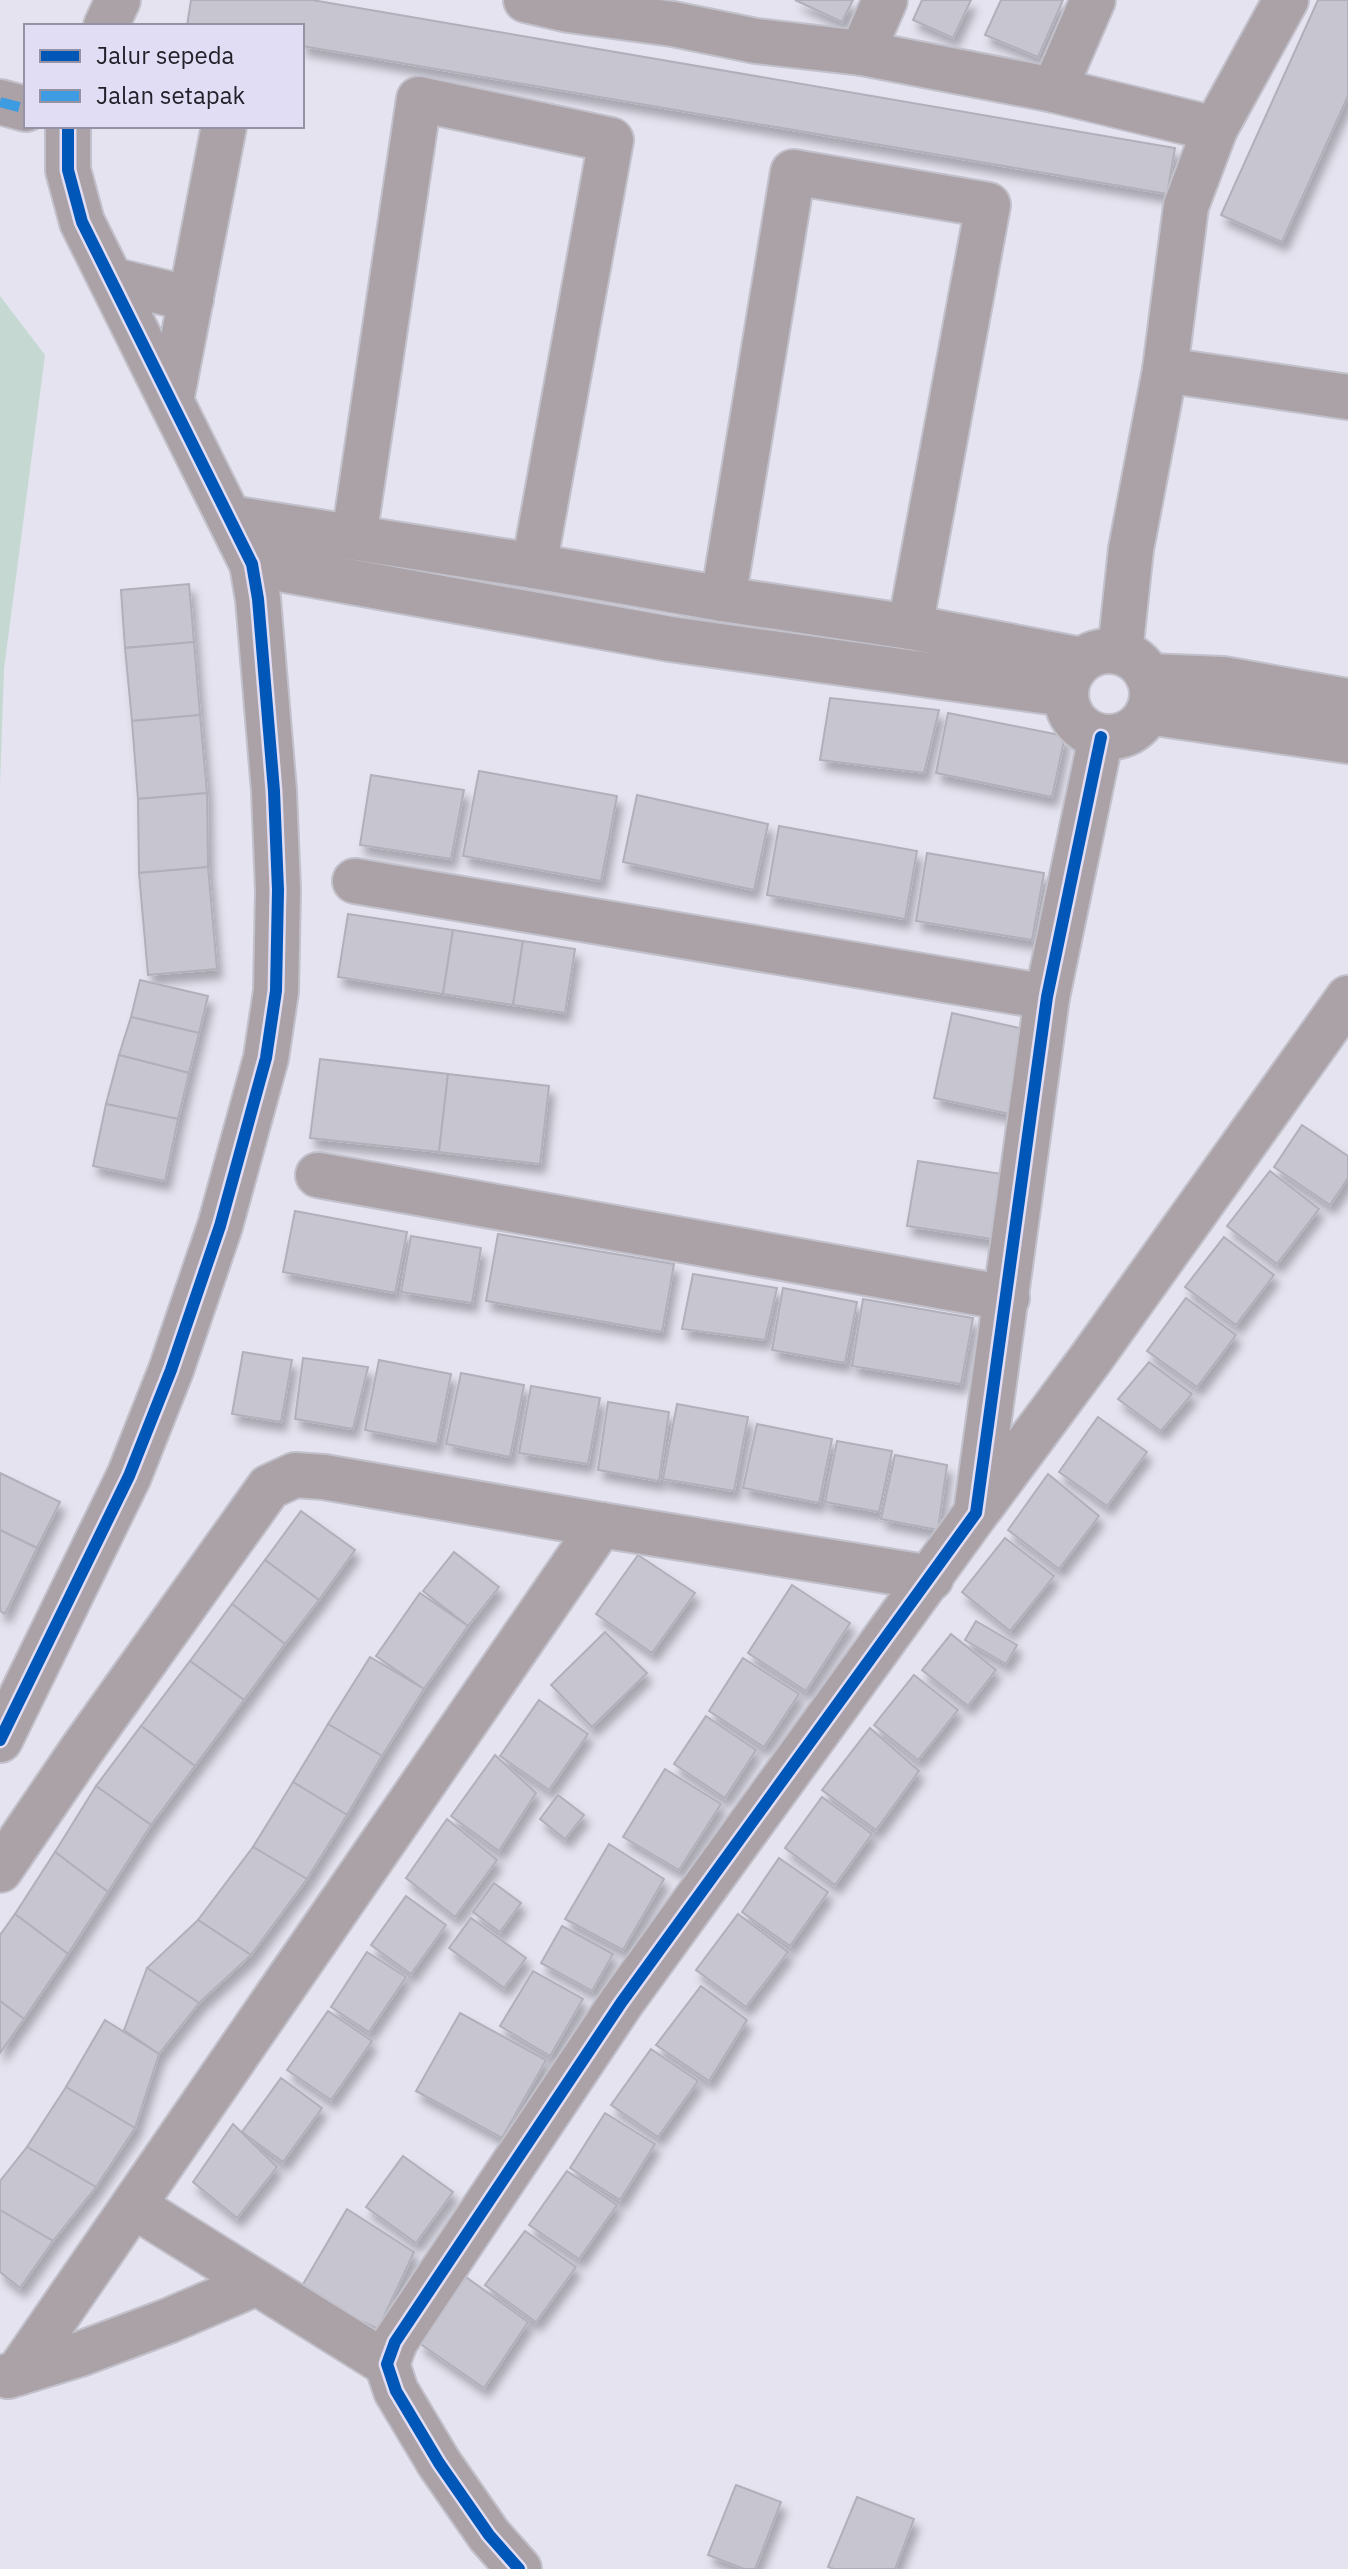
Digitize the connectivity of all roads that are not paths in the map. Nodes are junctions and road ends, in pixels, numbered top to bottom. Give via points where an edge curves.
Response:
1 (118, 0) edge
2 (526, 0) edge
3 (885, 0) edge
4 (1093, 0) edge
5 (1286, 0) edge
6 (678, 12) edge
7 (107, 24) edge
8 (862, 53) junction
9 (1054, 90) junction
10 (0, 102) edge
11 (24, 108) edge
12 (68, 128) edge
13 (224, 128) edge
14 (1215, 129) junction
15 (112, 280) junction
16 (191, 299) junction
17 (1165, 370) junction
18 (1348, 397) edge
19 (171, 401) junction
20 (230, 518) junction
21 (354, 537) junction
22 (252, 564) junction
23 (534, 566) junction
24 (723, 599) junction
25 (910, 627) junction
26 (1113, 679) junction
27 (1348, 701) edge
28 (1348, 741) edge
29 (355, 881) dead end
30 (1047, 997) junction
31 (1348, 998) edge
32 (318, 1175) dead end
33 (1007, 1298) junction
34 (976, 1513) junction
35 (601, 1525) junction
36 (931, 1578) junction
37 (0, 1740) edge
38 (0, 1870) edge
39 (134, 2206) junction
40 (257, 2283) junction
41 (387, 2364) junction
42 (9, 2376) edge
43 (519, 2569) edge

1 - 7 street
2 - 6 street via 569,10
3 - 8 street
4 - 9 street
5 - 14 street
6 - 8 street via 756,41
8 - 9 street
9 - 14 street
10 - 11 street
12 - 15 street via 68,170 82,222
13 - 16 street
14 - 17 street via 1186,206
15 - 16 street
15 - 19 street
16 - 19 street
17 - 18 street
17 - 26 street
19 - 20 street
20 - 21 street
20 - 22 street
21 - 23 street
21 - 23 street via 419,99 611,140
22 - 26 street via 670,639
22 - 37 street via 278,890 276,991 266,1058 220,1226 171,1370 129,1476
23 - 24 street
24 - 25 street
24 - 25 street via 793,172 988,205
25 - 26 street
26 - 27 street via 1223,679
26 - 28 street
26 - 30 street via 1137,727 1101,737
29 - 30 street
30 - 33 street
31 - 34 street
32 - 33 street
33 - 34 street
34 - 36 street
35 - 36 street
35 - 38 street via 324,1477 295,1475 269,1487
35 - 39 street
36 - 41 street via 621,2003 395,2342
39 - 40 street
39 - 42 street
40 - 41 street
40 - 42 street via 168,2321
41 - 43 street via 396,2391 439,2463

